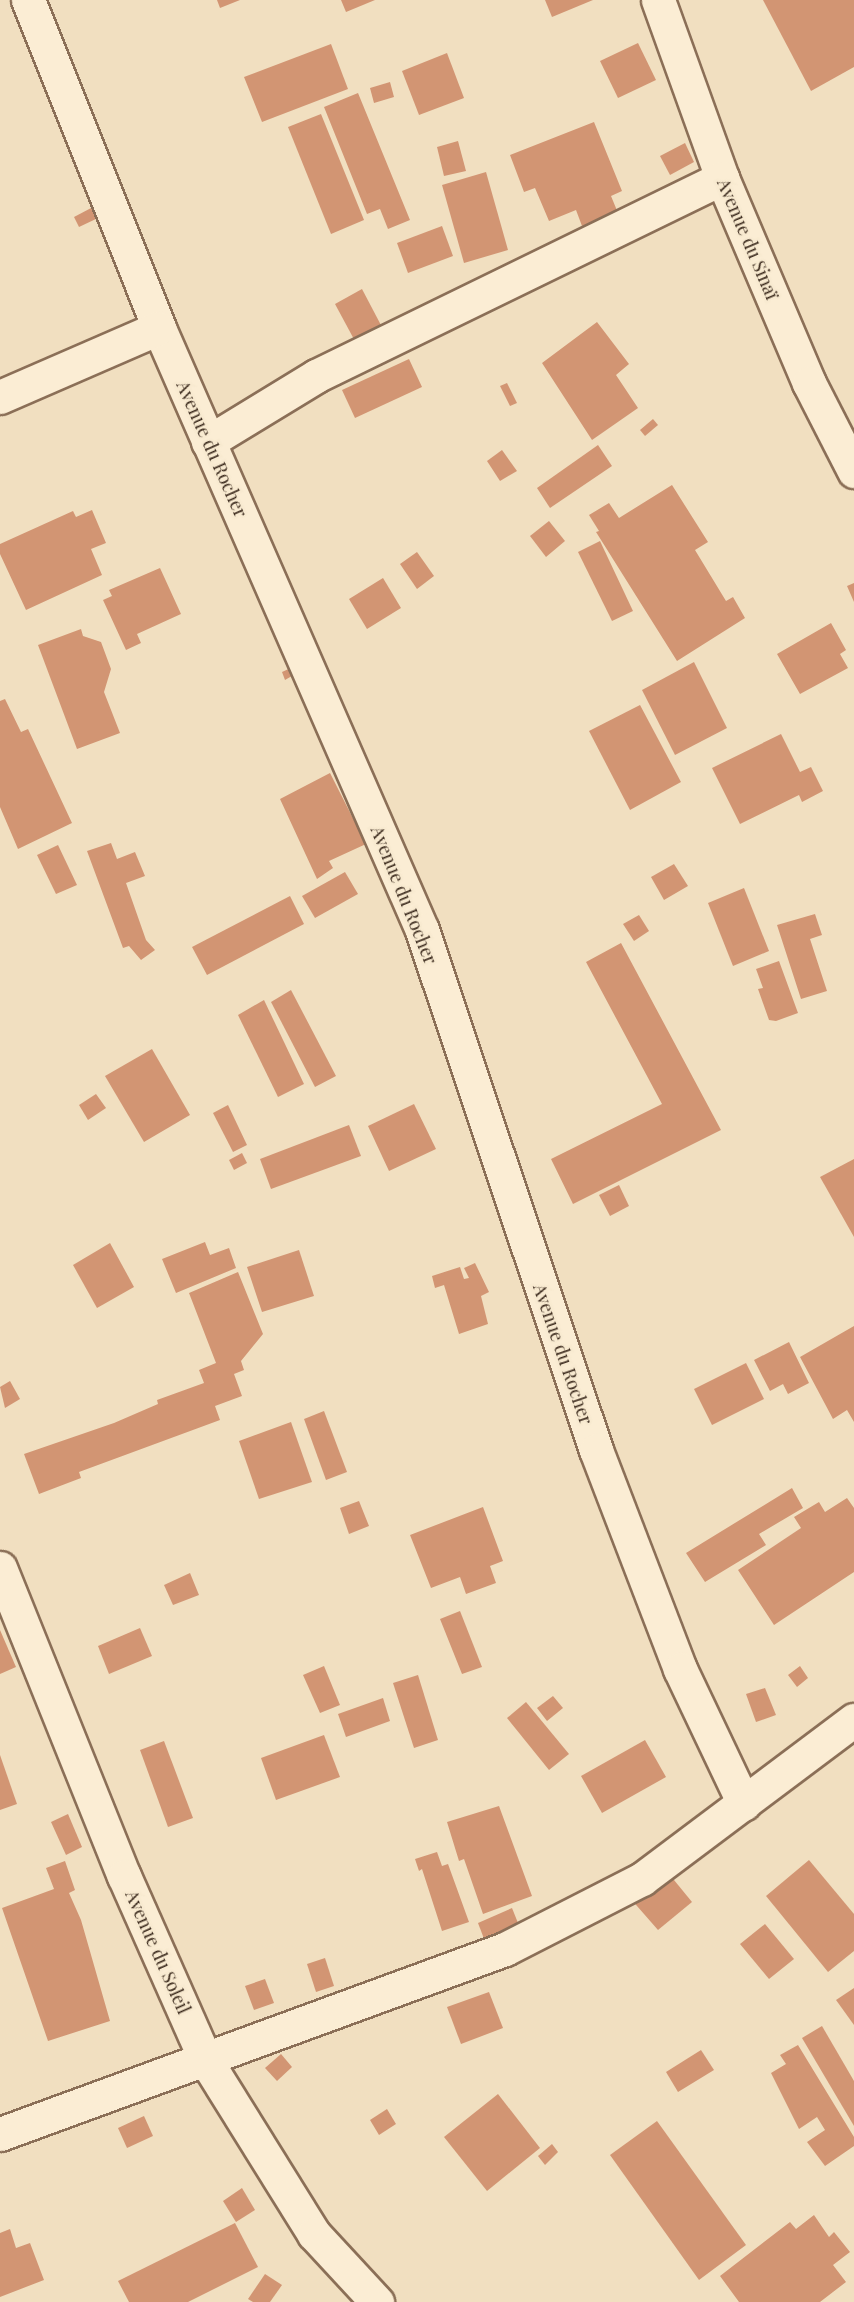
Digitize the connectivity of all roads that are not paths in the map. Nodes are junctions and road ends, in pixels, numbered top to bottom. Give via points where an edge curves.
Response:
1 (28, 0) edge
2 (658, 0) edge
3 (722, 178) junction
4 (159, 328) junction
5 (0, 397) edge
6 (208, 442) junction
7 (854, 471) edge
8 (0, 1568) edge
9 (854, 1720) edge
10 (744, 1804) junction
11 (206, 2059) junction
12 (0, 2134) edge
13 (377, 2302) edge

1 - 4 street, Avenue du Rocher
2 - 3 street, Avenue du Sinaï
3 - 6 street via 316,376
3 - 7 street, Avenue du Sinaï via 809,383
4 - 5 street
4 - 6 street, Avenue du Rocher
6 - 10 street, Avenue du Rocher via 422,930 596,1450 680,1669
8 - 11 street, Avenue du Soleil via 124,1876
9 - 10 street
10 - 11 street via 642,1880 505,1949
11 - 12 street
11 - 13 street, Avenue du Soleil via 314,2234

